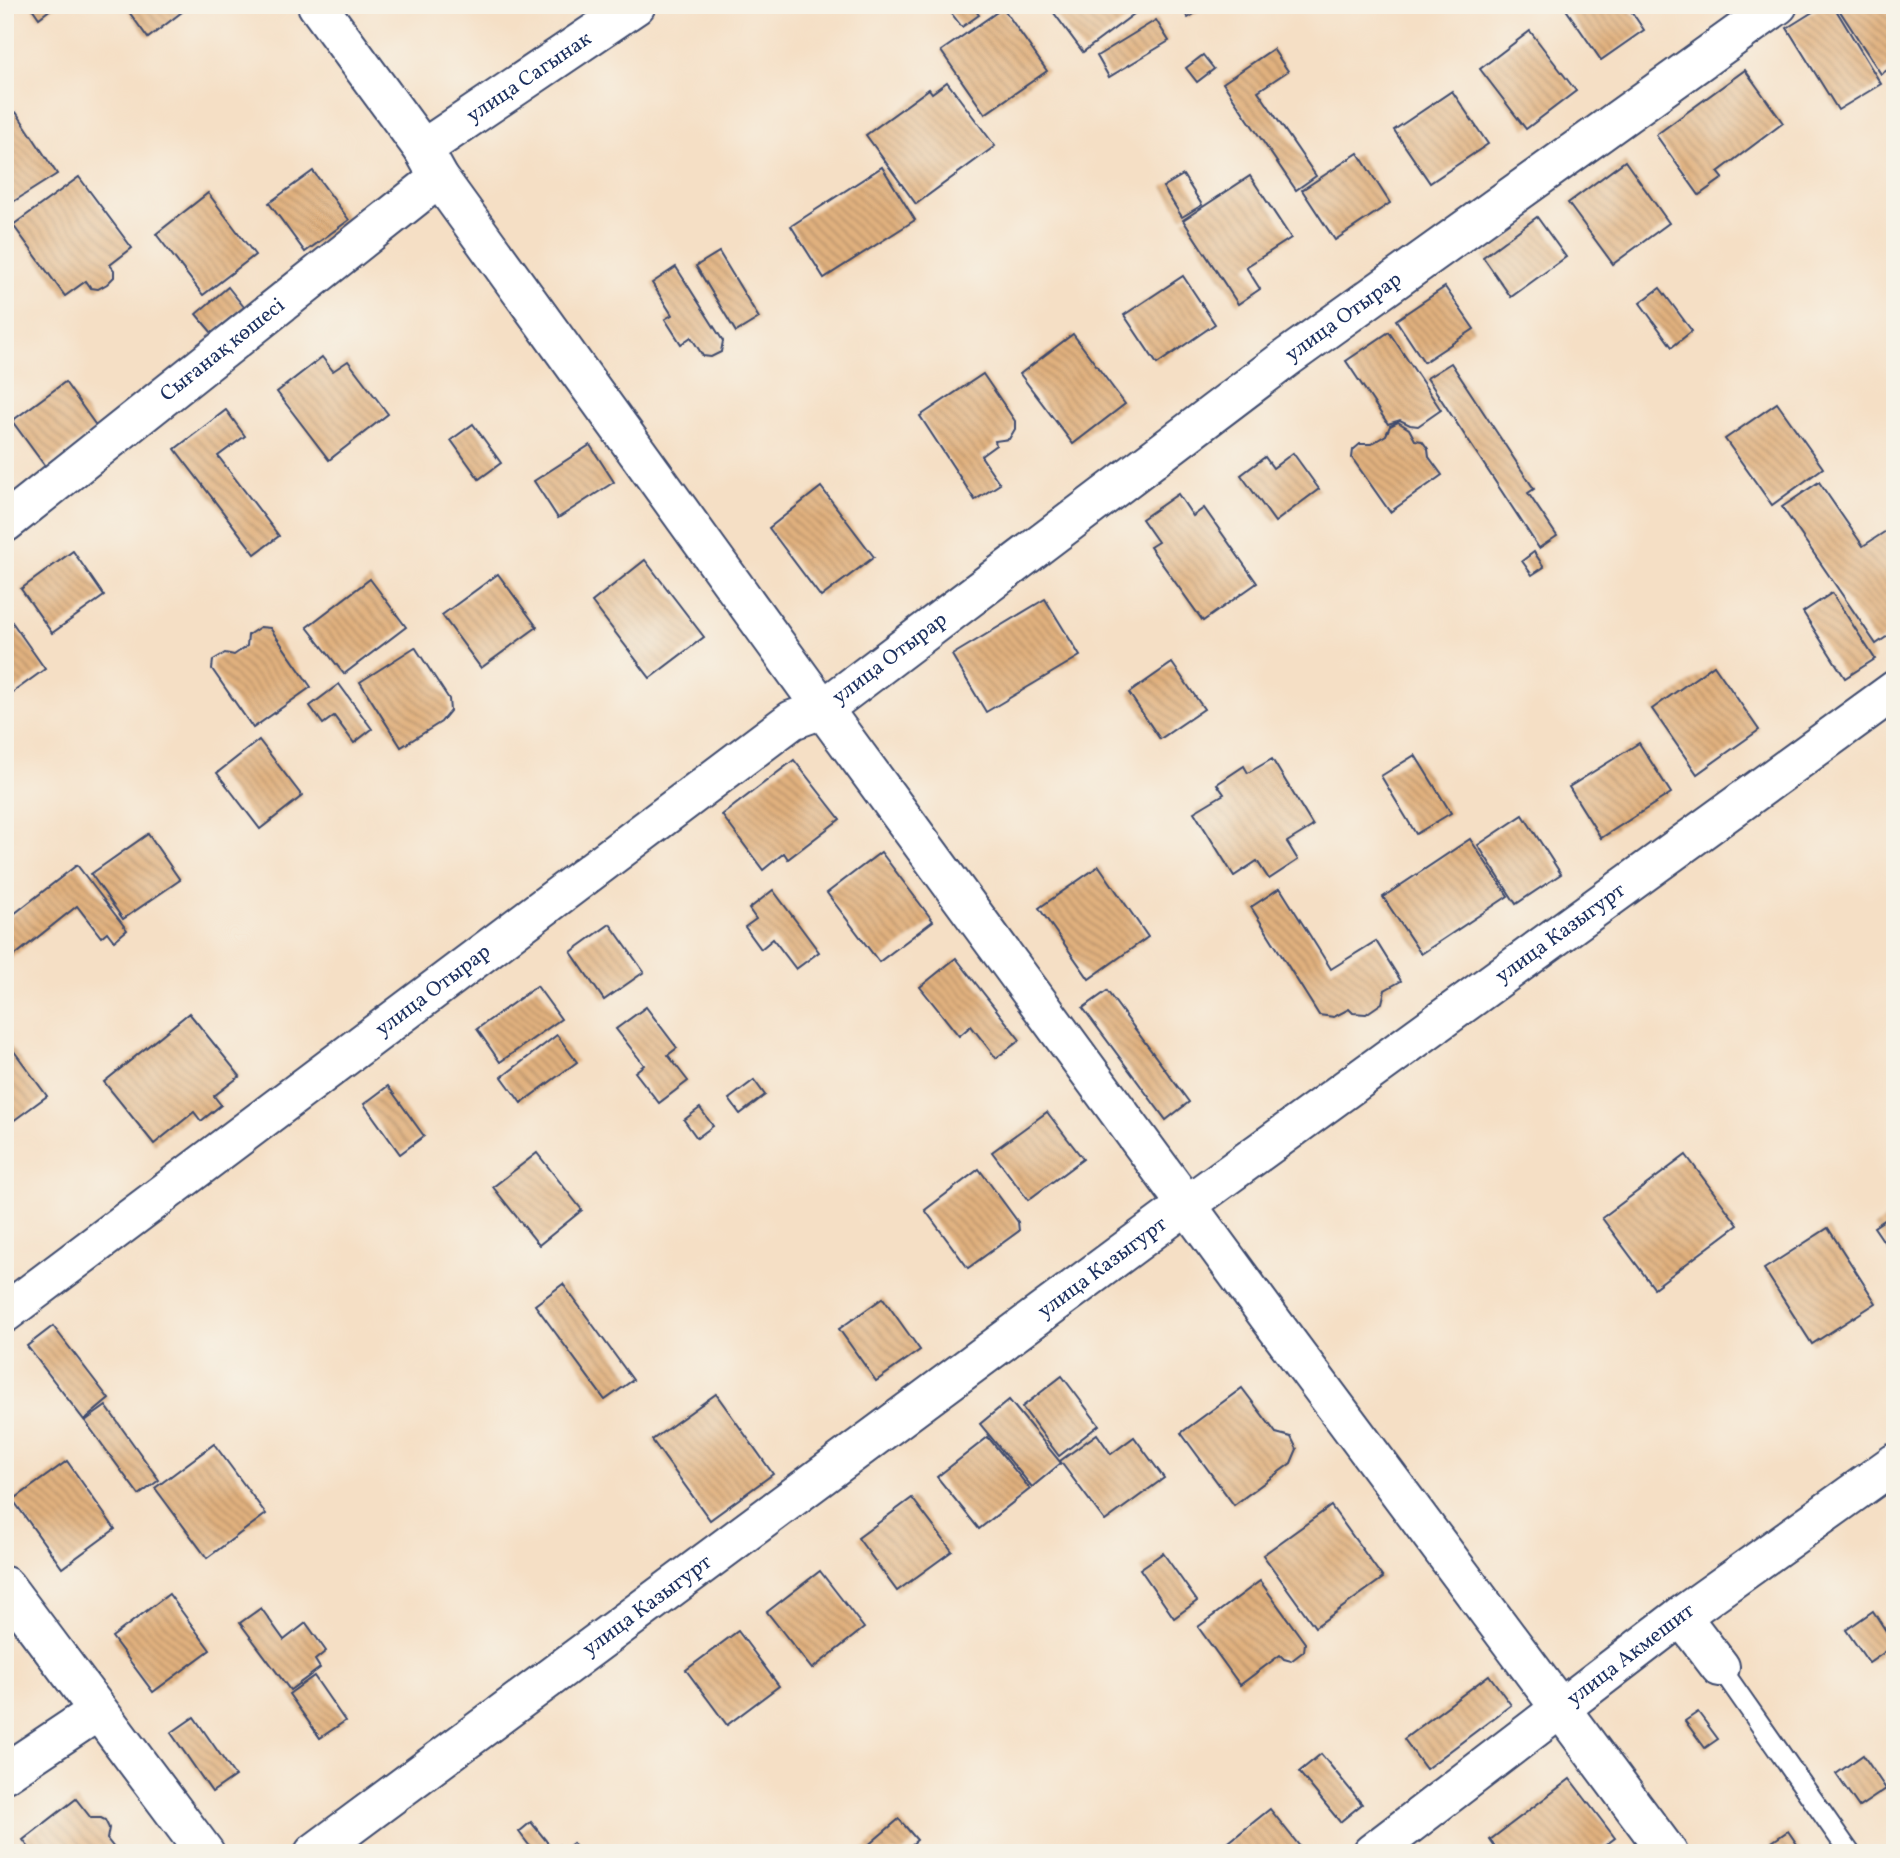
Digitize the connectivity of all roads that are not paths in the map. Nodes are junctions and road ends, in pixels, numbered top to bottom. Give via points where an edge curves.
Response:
1 (317, 5) edge
2 (636, 5) edge
3 (1779, 5) edge
4 (431, 164) junction
5 (5, 523) edge
6 (1895, 690) edge
7 (823, 709) junction
8 (1188, 1204) junction
9 (5, 1313) edge
10 (1895, 1463) edge
11 (5, 1586) edge
12 (1682, 1616) junction
13 (1720, 1667) joint
14 (1562, 1710) junction
15 (98, 1711) junction
16 (5, 1773) edge
17 (205, 1853) edge
18 (314, 1853) edge
19 (1372, 1853) edge
20 (1668, 1853) edge
21 (1850, 1853) edge

1 - 4 street
2 - 4 street, улица Сагынак
3 - 7 street, улица Отырар via 1285,359
4 - 5 street, Сығанақ көшесі
4 - 7 street
6 - 8 street, улица Казыгурт
7 - 8 street
7 - 9 street, улица Отырар via 792,720
8 - 14 street
8 - 18 street, улица Казыгурт
10 - 12 street, улица Акмешит
11 - 15 street
12 - 13 street
12 - 14 street, улица Акмешит
13 - 21 lane
14 - 19 street, улица Акмешит
14 - 20 street
15 - 16 street
15 - 17 street

